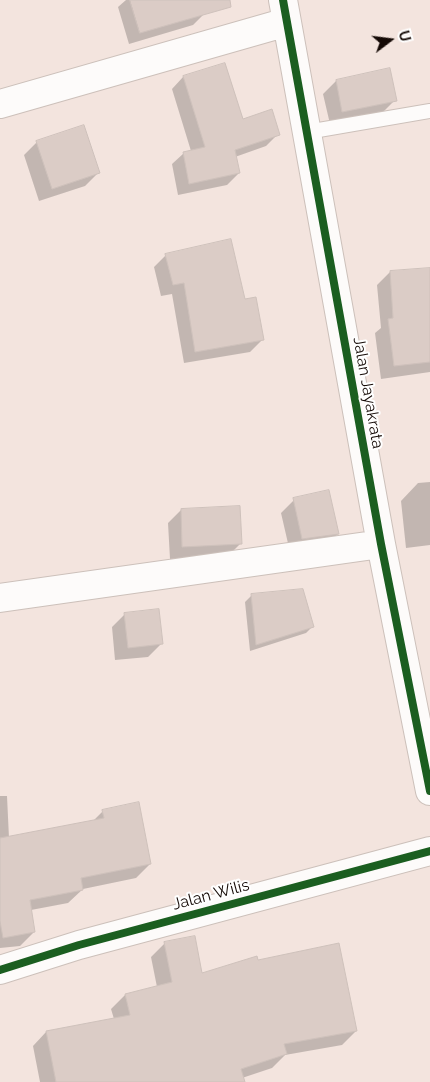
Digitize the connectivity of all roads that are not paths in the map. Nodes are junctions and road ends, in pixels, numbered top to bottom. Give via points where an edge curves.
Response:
1 (285, 11) edge
2 (0, 104) edge
3 (430, 111) edge
4 (307, 132) junction
5 (381, 544) junction
6 (0, 598) edge
7 (430, 791) edge
8 (430, 851) edge
9 (0, 970) edge

1 - 2 street
1 - 4 street, Jalan Jayakrata
3 - 4 lane
4 - 5 street, Jalan Jayakrata
5 - 6 street
5 - 7 street, Jalan Jayakrata
8 - 9 street, Jalan Wilis via 80,945

